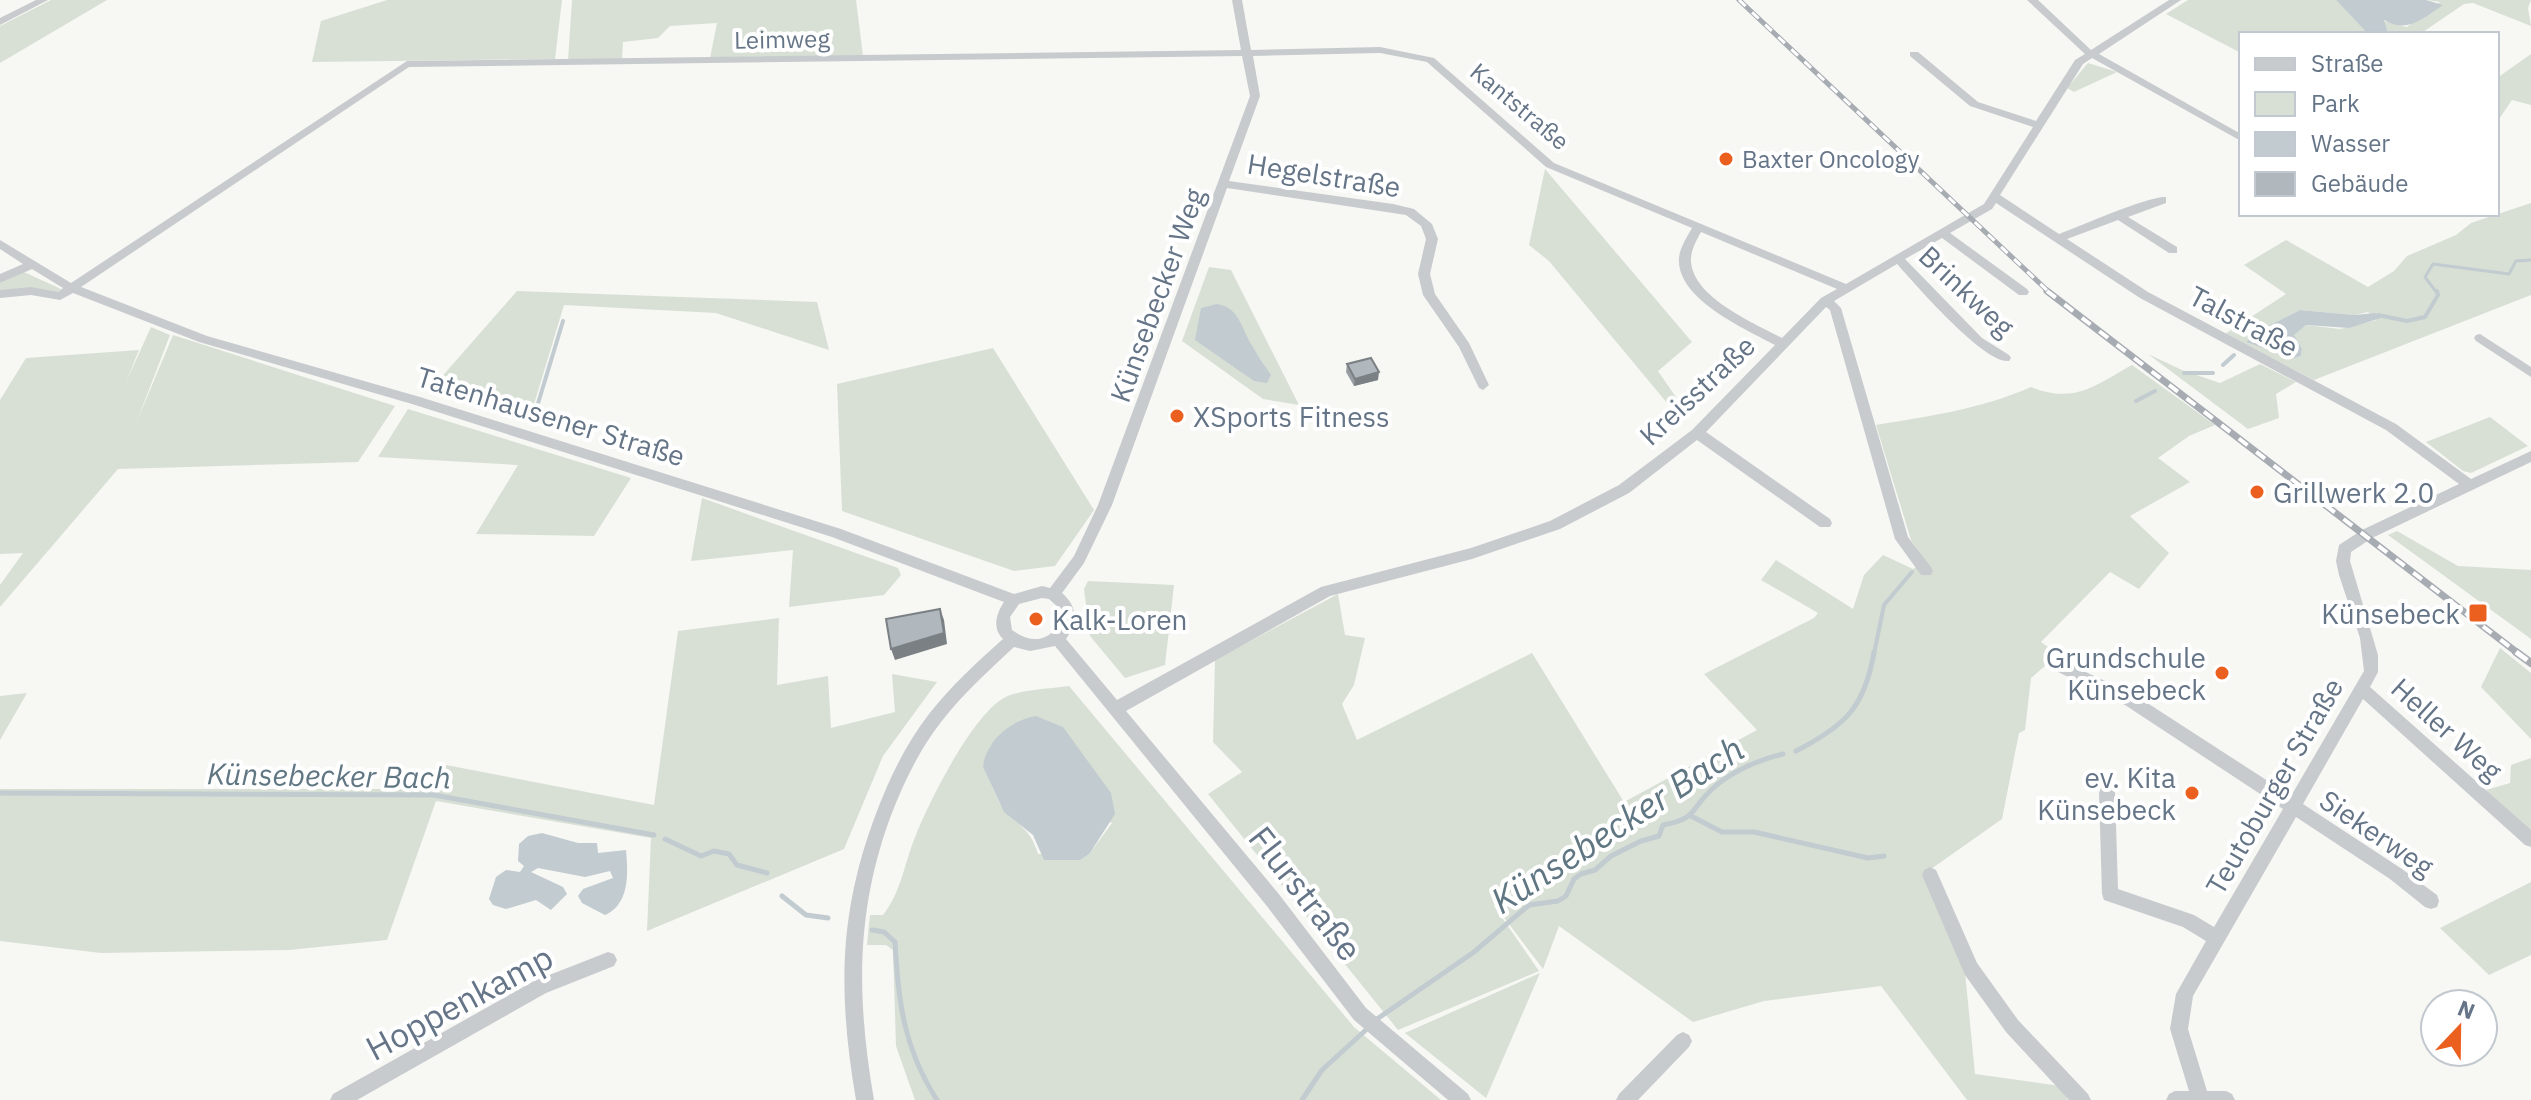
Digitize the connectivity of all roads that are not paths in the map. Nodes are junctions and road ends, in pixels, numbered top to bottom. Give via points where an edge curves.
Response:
1 (43, 0) edge
2 (1237, 0) edge
3 (2032, 0) edge
4 (2176, 0) edge
5 (0, 22) edge
6 (1247, 53) junction
7 (2089, 53) junction
8 (1914, 54) dead end
9 (332, 113) joint
10 (2038, 125) junction
11 (2239, 137) edge
12 (1224, 184) junction
13 (1995, 197) junction
14 (2162, 200) dead end
15 (2117, 215) junction
16 (1698, 227) junction
17 (1943, 233) junction
18 (2059, 238) junction
19 (0, 244) edge
20 (2173, 250) dead end
21 (1897, 258) junction
22 (31, 265) junction
23 (0, 279) edge
24 (1843, 287) junction
25 (71, 288) junction
26 (2023, 292) dead end
27 (0, 294) edge
28 (1825, 301) junction
29 (2480, 338) dead end
30 (1783, 344) junction
31 (2005, 358) dead end
32 (2529, 368) edge
33 (1483, 385) dead end
34 (1697, 433) junction
35 (2531, 456) edge
36 (2471, 486) junction
37 (1825, 523) dead end
38 (1926, 571) dead end
39 (1053, 594) junction
40 (1014, 600) junction
41 (1057, 638) junction
42 (1012, 640) junction
43 (2057, 665) dead end
44 (2363, 690) junction
45 (1117, 708) junction
46 (2107, 793) dead end
47 (2294, 808) junction
48 (2531, 840) edge
49 (1930, 875) dead end
50 (2431, 901) dead end
51 (2217, 938) junction
52 (608, 960) dead end
53 (1683, 1041) dead end
54 (2201, 1099) edge
55 (339, 1100) edge
56 (865, 1100) edge
57 (1462, 1100) edge
58 (1625, 1100) edge
59 (2082, 1100) edge
60 (2175, 1100) edge
61 (2226, 1100) edge

1 - 5 street
2 - 6 street, Künsebecker Weg
3 - 7 street
4 - 7 street, Kreisstraße
6 - 9 street, Leimweg via 407,64
6 - 12 street, Künsebecker Weg via 1255,96
6 - 16 street, Kantstraße via 1380,50 1430,60 1543,160
7 - 10 street, Kreisstraße
7 - 11 street
8 - 10 street via 1974,104
9 - 25 street, Tatenhausener Straße
10 - 13 street, Kreisstraße
12 - 33 street, Hegelstraße via 1393,208 1419,217 1432,239 1424,274 1429,295 1465,346
12 - 39 street, Künsebecker Weg via 1105,505 1079,559
13 - 17 street, Kreisstraße
13 - 18 street, Talstraße
14 - 15 street
15 - 18 street
15 - 20 street
16 - 24 street, Kantstraße
16 - 30 street via 1685,265 1697,291
17 - 21 street, Kreisstraße
17 - 26 street
18 - 36 street, Talstraße via 2144,295 2391,427
19 - 22 street, Tatenhausener Straße
21 - 24 street, Kreisstraße
21 - 31 street, Brinkweg via 1978,341
22 - 23 street
22 - 25 street, Tatenhausener Straße
24 - 28 street, Kreisstraße
25 - 27 street, Tatenhausener Straße via 60,296 31,291
25 - 40 street, Tatenhausener Straße via 203,339 836,533
28 - 30 street, Kreisstraße
28 - 38 street via 1835,308 1902,539
29 - 32 street
30 - 34 street, Kreisstraße
34 - 37 street
34 - 45 street, Kreisstraße via 1624,489 1555,525 1326,591
35 - 36 street
36 - 44 street, Teutoburger Straße via 2350,543 2342,557 2372,645 2371,672
39 - 40 street via 1032,592
39 - 41 street via 1070,613
40 - 42 street via 1003,616
41 - 42 street via 1029,646
41 - 45 street
42 - 56 street via 934,720 899,777 869,848 849,960 855,1048
43 - 47 street, Siekerweg via 2130,700
44 - 47 street, Teutoburger Straße
44 - 48 street, Heller Weg
45 - 57 street, Flurstraße via 1360,1014
46 - 51 street, Teutoburger Straße via 2110,894 2188,921
47 - 50 street, Siekerweg
47 - 51 street, Teutoburger Straße
49 - 59 street via 1971,969 2012,1026
51 - 54 street, Teutoburger Straße via 2180,1011 2179,1029
52 - 55 street, Hoppenkamp via 540,987
53 - 58 street
54 - 60 street
54 - 61 street

